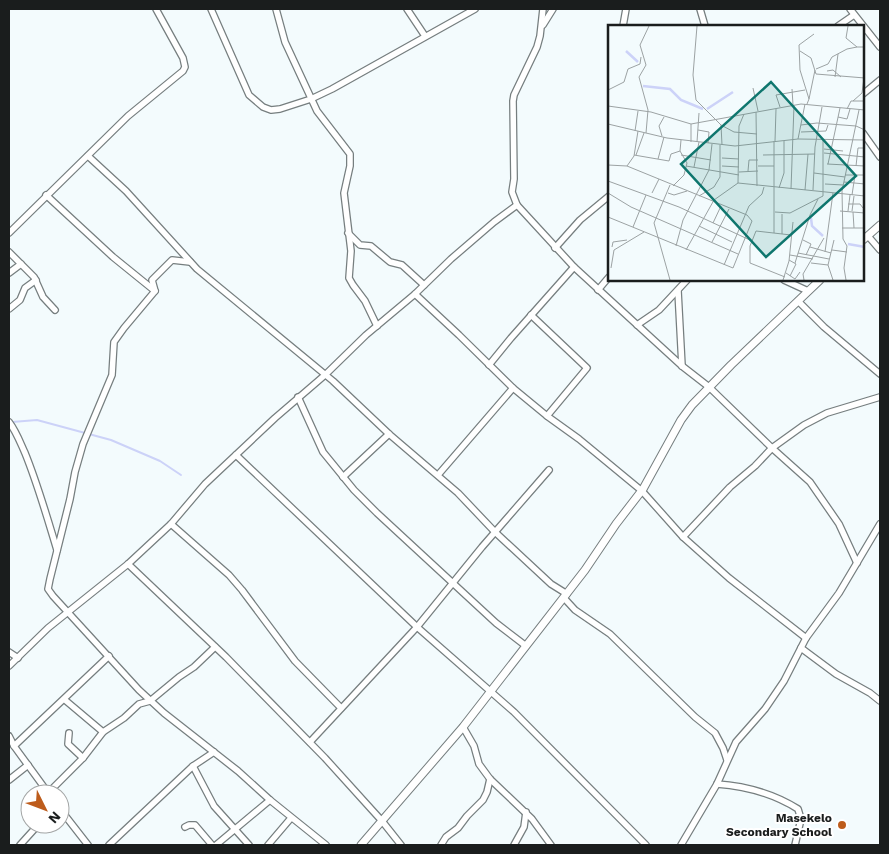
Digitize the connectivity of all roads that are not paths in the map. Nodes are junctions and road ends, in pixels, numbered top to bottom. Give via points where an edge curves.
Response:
1 (156, 9) edge
2 (211, 9) edge
3 (276, 9) edge
4 (408, 9) edge
5 (474, 9) edge
6 (543, 9) edge
7 (553, 9) edge
8 (626, 9) edge
9 (700, 9) edge
10 (850, 9) edge
11 (854, 15) junction
12 (860, 23) joint
13 (623, 25) edge
14 (705, 25) edge
15 (839, 25) edge
16 (856, 25) edge
17 (864, 28) edge
18 (541, 29) junction
19 (425, 36) junction
20 (880, 47) edge
21 (880, 80) edge
22 (864, 93) edge
23 (311, 99) junction
24 (864, 134) edge
25 (88, 156) junction
26 (880, 157) edge
27 (46, 195) junction
28 (608, 197) edge
29 (517, 205) junction
30 (880, 225) edge
31 (9, 233) edge
32 (348, 233) junction
33 (865, 238) edge
34 (555, 248) junction
35 (880, 250) edge
36 (9, 252) edge
37 (190, 262) junction
38 (20, 264) junction
39 (574, 267) junction
40 (9, 273) edge
41 (608, 278) edge
42 (36, 280) junction
43 (686, 281) edge
44 (786, 281) edge
45 (819, 281) edge
46 (424, 285) junction
47 (598, 290) junction
48 (155, 291) junction
49 (678, 291) junction
50 (808, 291) junction
51 (415, 294) junction
52 (798, 301) junction
53 (9, 310) edge
54 (55, 310) dead end
55 (531, 315) junction
56 (637, 325) junction
57 (376, 326) junction
58 (489, 365) junction
59 (682, 366) junction
60 (880, 374) edge
61 (325, 375) junction
62 (709, 387) junction
63 (513, 388) junction
64 (298, 397) junction
65 (880, 397) edge
66 (547, 416) junction
67 (9, 422) edge
68 (390, 434) junction
69 (772, 448) junction
70 (236, 455) junction
71 (550, 470) dead end
72 (438, 475) junction
73 (343, 478) junction
74 (642, 491) junction
75 (171, 524) junction
76 (880, 524) edge
77 (496, 532) junction
78 (683, 537) junction
79 (57, 552) junction
80 (857, 563) junction
81 (128, 564) junction
82 (453, 583) junction
83 (566, 596) junction
84 (69, 612) junction
85 (417, 627) junction
86 (806, 638) junction
87 (526, 646) junction
88 (214, 647) junction
89 (801, 648) junction
90 (9, 652) edge
91 (109, 656) junction
92 (18, 658) junction
93 (9, 666) edge
94 (491, 692) junction
95 (64, 700) junction
96 (150, 701) junction
97 (880, 701) edge
98 (341, 708) junction
99 (463, 727) junction
100 (103, 732) junction
101 (69, 733) dead end
102 (9, 736) edge
103 (310, 742) junction
104 (14, 746) junction
105 (214, 752) junction
106 (83, 758) junction
107 (727, 760) junction
108 (28, 765) junction
109 (193, 766) junction
110 (490, 779) junction
111 (9, 780) edge
112 (41, 784) edge
113 (58, 784) edge
114 (717, 784) junction
115 (270, 800) junction
116 (526, 812) junction
117 (291, 818) junction
118 (382, 821) junction
119 (70, 822) edge
120 (185, 827) dead end
121 (235, 829) junction
122 (30, 834) edge
123 (20, 845) edge
124 (88, 845) edge
125 (109, 845) edge
126 (214, 845) edge
127 (249, 845) edge
128 (268, 845) edge
129 (326, 845) edge
130 (361, 845) edge
131 (401, 845) edge
132 (441, 845) edge
133 (514, 845) edge
134 (551, 845) edge
135 (646, 845) edge
136 (682, 845) edge
137 (795, 845) edge

1 - 25 street via 185,67
2 - 23 street via 253,100 272,110
3 - 23 street via 286,42
4 - 19 street
5 - 19 street
6 - 18 street
7 - 18 street
8 - 13 street
9 - 14 street
10 - 11 street
11 - 12 street
11 - 15 street
12 - 16 street
17 - 20 street
18 - 29 street via 537,47 513,101 512,192
19 - 23 street
21 - 22 street
23 - 32 street via 350,154 344,194
24 - 26 street
25 - 27 street
25 - 37 street via 126,191
27 - 31 street
27 - 48 street
28 - 34 street via 580,220
29 - 34 street
29 - 46 street
30 - 33 street
32 - 46 street via 360,245 371,246 390,262 402,265
32 - 57 street via 352,255 350,281 365,301
33 - 35 street
34 - 39 street
36 - 38 street
37 - 48 street via 170,261 152,280
37 - 61 street
38 - 40 street
38 - 42 street
39 - 47 street
39 - 55 street
41 - 47 street
42 - 53 street via 25,288 20,300
42 - 54 street via 43,297
43 - 49 street
44 - 50 street
45 - 50 street
46 - 51 street
47 - 56 street
48 - 79 street via 114,342 112,376 83,444
49 - 56 street
49 - 59 street
50 - 52 street
51 - 57 street
51 - 58 street
52 - 60 street
52 - 62 street
55 - 58 street
55 - 66 street via 587,368
56 - 59 street
57 - 61 street
58 - 63 street
59 - 62 street
61 - 64 street
61 - 68 street
62 - 69 street
62 - 74 street via 681,420
63 - 66 street
63 - 72 street
64 - 70 street
64 - 73 street via 323,452
65 - 69 street via 819,416
66 - 74 street
67 - 79 street via 16,431 40,491
68 - 72 street
68 - 73 street
69 - 78 street via 730,486
69 - 80 street via 815,487 843,530
70 - 75 street via 205,484
70 - 85 street
71 - 77 street
72 - 77 street
73 - 82 street
74 - 78 street
74 - 83 street
75 - 81 street
75 - 98 street via 242,590 295,661
76 - 80 street
77 - 82 street
77 - 83 street
78 - 86 street via 739,587
79 - 84 street via 48,589
80 - 86 street
81 - 84 street
81 - 88 street
82 - 85 street
82 - 87 street
83 - 87 street
83 - 107 street via 575,610 610,634 715,734
84 - 91 street
84 - 92 street
85 - 94 street
85 - 98 street
86 - 89 street
87 - 94 street
88 - 96 street
88 - 103 street
89 - 97 street
89 - 107 street via 766,709 741,735
90 - 92 street
91 - 95 street
91 - 96 street
92 - 93 street
94 - 99 street
94 - 135 street
95 - 100 street
95 - 104 street
96 - 100 street via 139,704
96 - 105 street
98 - 103 street
99 - 110 street
99 - 118 street
100 - 106 street
101 - 106 street via 68,744
102 - 104 street
103 - 118 street
104 - 108 street
105 - 109 street
105 - 115 street
106 - 113 street
107 - 114 street
108 - 111 street
108 - 112 street
109 - 121 street via 214,806
109 - 125 street
110 - 116 street
110 - 132 street via 483,800
114 - 136 street
114 - 137 street via 748,788 798,808 801,818
115 - 117 street
115 - 121 street
116 - 133 street via 524,827
116 - 134 street
117 - 128 street
117 - 129 street
118 - 130 street
118 - 131 street
119 - 124 street
120 - 126 street via 195,824
121 - 126 street
121 - 127 street
122 - 123 street

